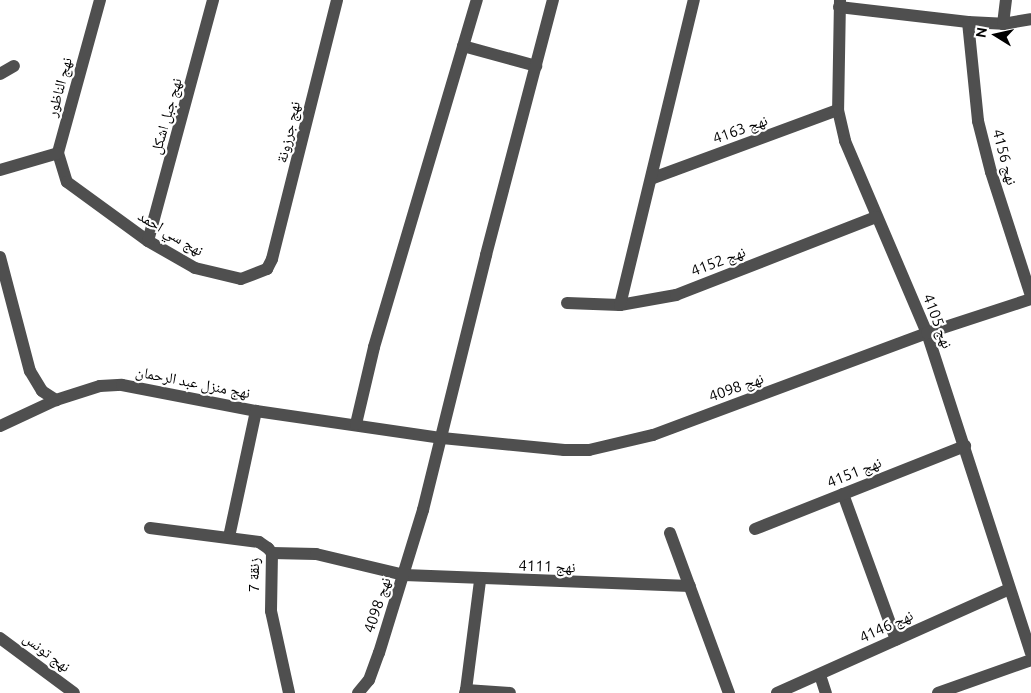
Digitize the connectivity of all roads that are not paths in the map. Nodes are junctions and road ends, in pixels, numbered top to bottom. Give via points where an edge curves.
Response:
1 (100, 0) edge
2 (213, 0) edge
3 (336, 0) edge
4 (477, 0) edge
5 (553, 0) edge
6 (694, 0) edge
7 (1006, 0) edge
8 (839, 4) edge
9 (1031, 19) edge
10 (968, 22) junction
11 (1003, 24) junction
12 (463, 46) junction
13 (14, 66) dead end
14 (536, 66) junction
15 (0, 74) edge
16 (838, 110) junction
17 (58, 153) junction
18 (0, 170) edge
19 (653, 178) junction
20 (876, 217) junction
21 (148, 240) junction
22 (0, 257) edge
23 (267, 269) joint
24 (1031, 298) edge
25 (567, 303) dead end
26 (620, 305) junction
27 (927, 334) junction
28 (56, 400) junction
29 (256, 411) junction
30 (360, 425) junction
31 (0, 426) edge
32 (442, 438) junction
33 (965, 446) junction
34 (843, 494) junction
35 (150, 528) dead end
36 (755, 529) dead end
37 (670, 533) dead end
38 (229, 537) junction
39 (272, 553) junction
40 (404, 575) junction
41 (480, 580) junction
42 (690, 586) junction
43 (1009, 589) junction
44 (0, 638) edge
45 (896, 640) junction
46 (1031, 654) edge
47 (1031, 660) edge
48 (820, 675) junction
49 (466, 691) edge
50 (74, 693) edge
51 (289, 693) edge
52 (358, 693) edge
53 (510, 693) edge
54 (729, 693) edge
55 (777, 693) edge
56 (826, 693) edge
57 (938, 693) edge

1 - 17 street, نهج الناظور
2 - 21 street, نهج جبل اشكل
3 - 23 street, نهج جرزونة via 288,206
4 - 12 street
5 - 14 street
6 - 19 street
7 - 11 street
8 - 10 street
8 - 16 street, نهج 4105
9 - 11 street
10 - 11 street
10 - 24 street, نهج 4156 via 978,121 990,172
12 - 14 street
12 - 30 street via 374,347
13 - 15 street
14 - 32 street
16 - 19 street, نهج 4163
16 - 20 street, نهج 4105 via 845,141
17 - 18 street
17 - 21 street, نهج سي احمد via 67,182
19 - 26 street
20 - 26 street, نهج 4152 via 676,295
20 - 27 street, نهج 4105
21 - 23 street, نهج سي احمد via 195,268 228,278 240,279
22 - 28 street via 30,371 42,391
24 - 27 street, نهج 4098
25 - 26 street, نهج 4152
27 - 32 street, نهج 4098 via 620,444 564,450
27 - 33 street, نهج 4105
28 - 29 street, نهج منزل عبد الرحمان via 100,386 122,385
28 - 31 street, نهج منزل عبد الرحمان
29 - 30 street, نهج منزل عبد الرحمان
29 - 38 street
30 - 32 street, نهج 4098
32 - 40 street, نهج 4098
33 - 34 street, نهج 4151
33 - 43 street, نهج 4105
34 - 36 street, نهج 4151
34 - 45 street
35 - 38 street, زنقة 7
37 - 42 street
38 - 39 street, زنقة 7 via 264,544
39 - 40 street, نهج 4111 via 316,554
39 - 51 street, زنقة 7 via 271,611
40 - 41 street, نهج 4111
40 - 52 street, نهج 4098 via 379,653 368,680
41 - 42 street, نهج 4111
41 - 49 street
42 - 54 street
43 - 45 street, نهج 4146
43 - 46 street, نهج 4105
44 - 50 street, نهج تونس
45 - 48 street, نهج 4146
47 - 57 street
48 - 55 street, نهج 4146
48 - 56 street
49 - 53 street

